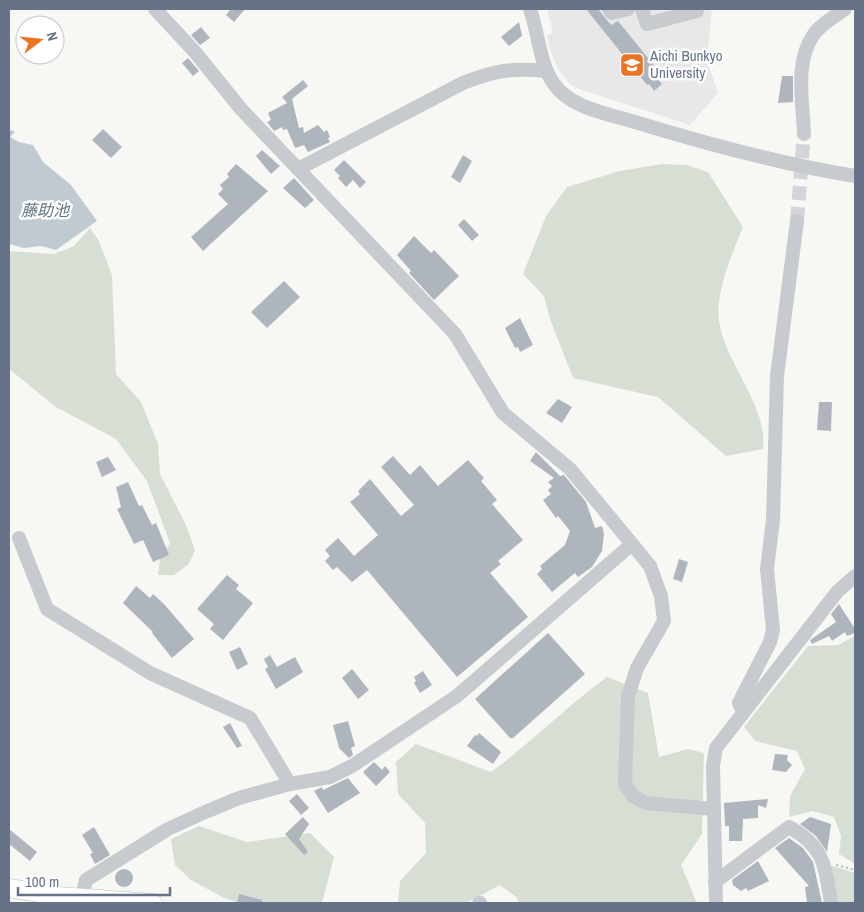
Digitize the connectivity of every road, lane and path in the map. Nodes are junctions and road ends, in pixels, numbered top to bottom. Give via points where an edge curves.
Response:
1 (155, 9) edge
2 (530, 9) edge
3 (608, 9) edge
4 (628, 9) edge
5 (642, 9) edge
6 (845, 9) edge
7 (697, 11) dead end
8 (547, 71) junction
9 (804, 134) tunnel mouth
10 (298, 169) junction
11 (855, 176) edge
12 (798, 221) tunnel mouth
13 (19, 538) dead end
14 (632, 544) junction
15 (855, 576) edge
16 (743, 712) junction
17 (290, 784) junction
18 (714, 810) junction
19 (822, 861) junction
20 (855, 870) edge
21 (715, 882) junction
22 (9, 888) edge
23 (82, 897) junction
24 (55, 901) edge
25 (153, 903) edge
26 (716, 903) edge
27 (830, 903) edge

1 - 10 street via 241,109
2 - 8 street
3 - 4 street via 612,13
5 - 7 street via 648,24
6 - 9 street via 815,32 807,46 800,77
8 - 10 street via 516,69 492,72 463,83
8 - 11 street via 554,85 570,98 595,110 685,138 780,162
10 - 14 street via 455,334 503,413 570,469
12 - 16 street via 777,376 773,520 767,569 773,630 739,703
13 - 17 street via 47,609 150,673 250,718
14 - 17 street via 449,701 352,766 330,776
14 - 18 street via 650,566 661,596 664,621 637,668 628,696 625,784 632,796 646,803
15 - 16 street via 837,592
16 - 18 street via 716,748
17 - 23 street via 239,798 168,829 86,880
18 - 21 street
19 - 20 path
19 - 21 street via 815,846 789,827
19 - 27 street
21 - 26 street
22 - 24 main road
23 - 24 main road
23 - 25 main road

